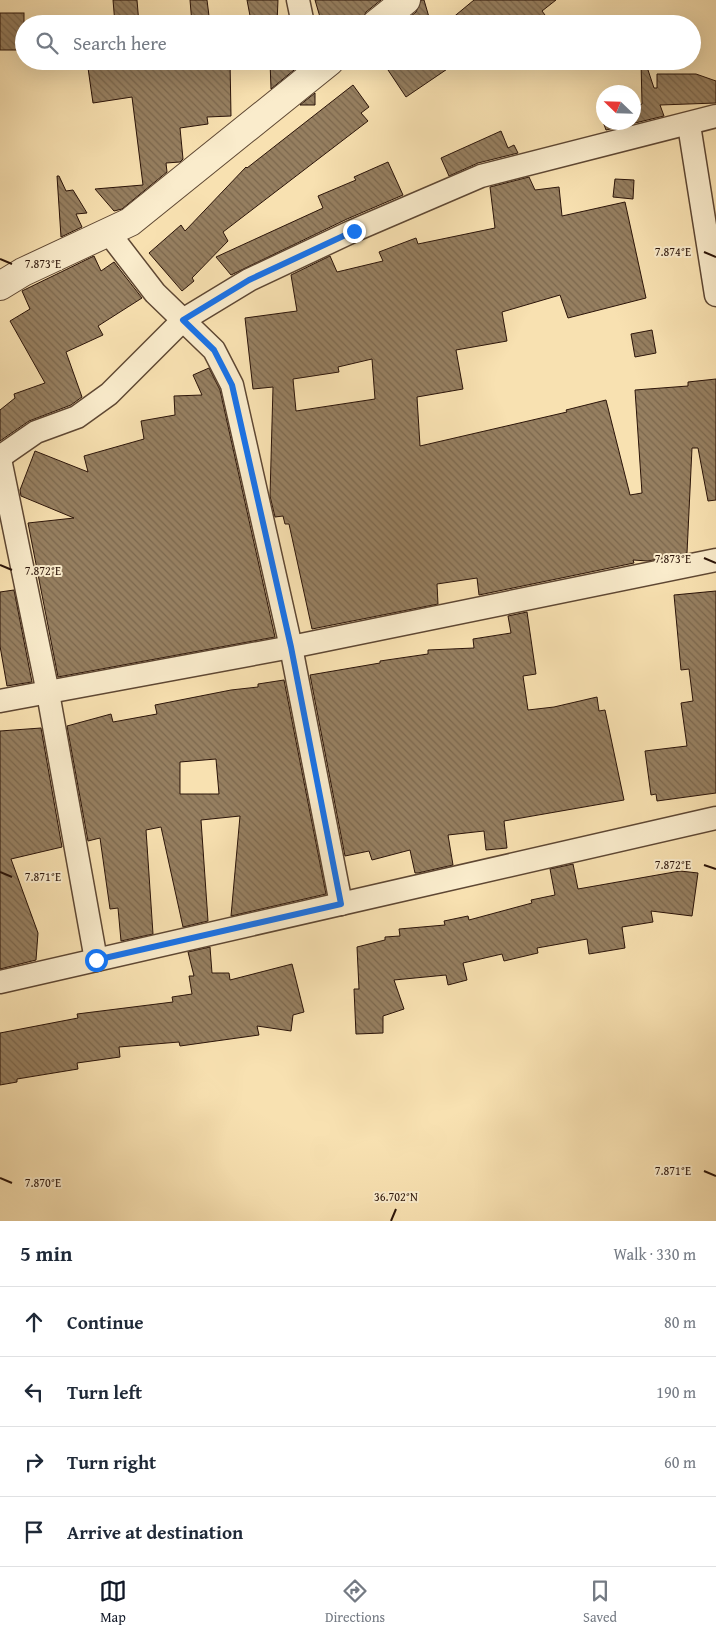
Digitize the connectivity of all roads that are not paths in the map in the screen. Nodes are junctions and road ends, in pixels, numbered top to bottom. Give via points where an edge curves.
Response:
1 (298, 0) edge
2 (406, 0) edge
3 (301, 15) edge
4 (387, 15) edge
5 (313, 70) edge
6 (716, 116) edge
7 (689, 125) junction
8 (108, 232) junction
9 (0, 286) edge
10 (716, 294) edge
11 (183, 320) junction
12 (0, 458) edge
13 (716, 560) edge
14 (291, 647) junction
15 (48, 692) junction
16 (0, 701) edge
17 (716, 818) edge
18 (341, 904) junction
19 (96, 960) junction
20 (0, 982) edge

1 - 3 street
2 - 4 street
5 - 8 street via 130,222
6 - 7 street
7 - 10 street
7 - 11 street via 481,176 249,280
8 - 9 street
8 - 11 street via 155,293
11 - 12 street via 109,394 77,417 36,432
11 - 14 street via 214,350 232,385
12 - 15 street
13 - 14 street
14 - 15 street
14 - 18 street
15 - 16 street
15 - 19 street
17 - 18 street
18 - 19 street
19 - 20 street

